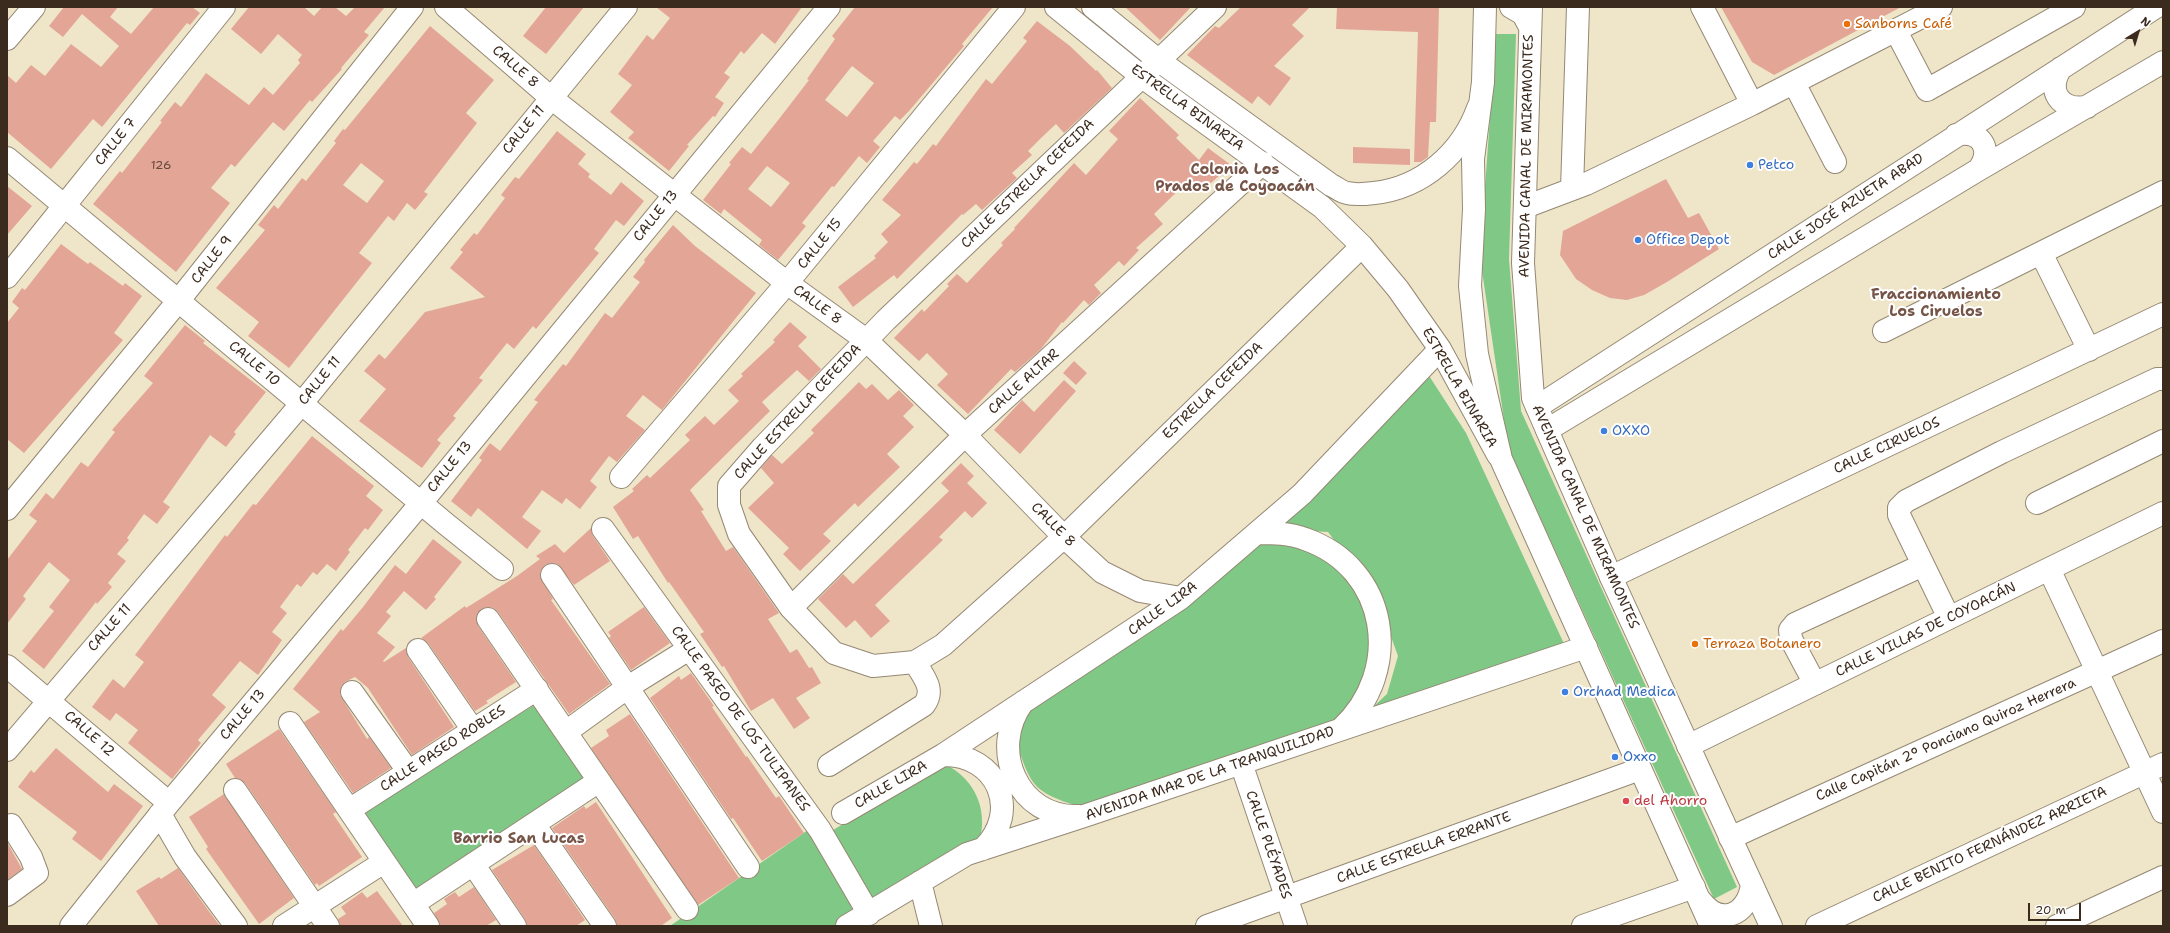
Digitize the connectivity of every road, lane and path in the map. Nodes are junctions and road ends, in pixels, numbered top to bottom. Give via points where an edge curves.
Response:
1 (34, 7) edge
2 (224, 7) edge
3 (412, 7) edge
4 (446, 7) edge
5 (626, 7) edge
6 (829, 7) edge
7 (1014, 7) edge
8 (1056, 7) edge
9 (1093, 7) edge
10 (1215, 7) edge
11 (1500, 7) edge
12 (1511, 7) edge
13 (1578, 7) edge
14 (1702, 7) edge
15 (1940, 7) edge
16 (2074, 7) edge
17 (2156, 7) edge
18 (1485, 16) edge
19 (1530, 17) edge
20 (1896, 31) junction
21 (7, 40) edge
22 (1158, 60) junction
23 (2163, 62) edge
24 (2061, 68) junction
25 (1141, 76) junction
26 (1483, 82) junction
27 (1794, 83) junction
28 (550, 97) junction
29 (1752, 104) junction
30 (2087, 106) junction
31 (1956, 135) junction
32 (7, 158) edge
33 (1835, 162) dead end
34 (1263, 164) junction
35 (1978, 170) junction
36 (1572, 189) junction
37 (2163, 192) edge
38 (1346, 193) junction
39 (674, 194) junction
40 (65, 206) junction
41 (1525, 207) junction
42 (1331, 216) junction
43 (1362, 246) junction
44 (2041, 253) junction
45 (7, 277) edge
46 (787, 283) junction
47 (180, 300) junction
48 (2163, 314) edge
49 (1884, 331) dead end
50 (866, 340) junction
51 (1440, 349) junction
52 (2089, 350) junction
53 (2163, 379) edge
54 (302, 403) junction
55 (1537, 407) junction
56 (1547, 430) junction
57 (965, 435) junction
58 (2163, 441) edge
59 (1501, 459) junction
60 (621, 477) dead end
61 (421, 503) junction
62 (2037, 503) dead end
63 (7, 508) edge
64 (2163, 513) edge
65 (603, 529) dead end
66 (1257, 534) junction
67 (1064, 537) junction
68 (1922, 565) junction
69 (502, 569) dead end
70 (2049, 569) junction
71 (552, 575) dead end
72 (1611, 577) junction
73 (1181, 598) junction
74 (791, 608) junction
75 (1949, 618) junction
76 (488, 619) dead end
77 (2163, 641) edge
78 (1586, 647) junction
79 (689, 649) junction
80 (418, 650) dead end
81 (915, 662) junction
82 (7, 666) edge
83 (2097, 672) junction
84 (1815, 684) junction
85 (628, 687) junction
86 (537, 689) junction
87 (352, 692) dead end
88 (48, 700) junction
89 (1024, 701) junction
90 (290, 723) dead end
91 (473, 730) junction
92 (1339, 731) junction
93 (566, 732) junction
94 (1688, 746) junction
95 (7, 750) edge
96 (943, 755) junction
97 (1241, 763) junction
98 (829, 765) dead end
99 (2154, 768) edge
100 (1640, 769) junction
101 (408, 771) junction
102 (599, 781) junction
103 (235, 790) dead end
104 (165, 809) junction
105 (349, 810) junction
106 (2163, 812) edge
107 (843, 813) dead end
108 (1087, 815) junction
109 (534, 824) junction
110 (11, 825) dead end
111 (1730, 838) junction
112 (983, 849) junction
113 (384, 862) junction
114 (473, 864) junction
115 (748, 867) dead end
116 (2163, 877) edge
117 (920, 882) junction
118 (1752, 884) junction
119 (1697, 894) junction
120 (7, 895) edge
121 (1286, 898) junction
122 (413, 904) junction
123 (314, 905) junction
124 (687, 909) dead end
125 (869, 914) junction
126 (71, 926) edge
127 (236, 926) edge
128 (284, 926) edge
129 (328, 926) edge
130 (428, 926) edge
131 (515, 926) edge
132 (605, 926) edge
133 (847, 926) edge
134 (931, 926) edge
135 (1207, 926) edge
136 (1296, 926) edge
137 (1583, 926) edge
138 (1711, 926) edge
139 (1736, 926) edge
140 (1770, 926) edge
141 (1817, 926) edge
142 (2057, 926) edge

1 - 21 street
2 - 40 street, CALLE 7
3 - 47 street, CALLE 9
4 - 28 street, CALLE 8
5 - 28 street, CALLE 11
6 - 39 street, CALLE 13
7 - 46 street, CALLE 15
8 - 25 street, ESTRELLA BINARIA
9 - 22 street, ESTRELLA BINARIA
10 - 22 street, CALLE ESTRELLA CEFEIDA
11 - 18 street
12 - 19 street
13 - 36 street
14 - 29 street
15 - 20 street
16 - 20 street via 1927,90
17 - 24 street, CALLE JOSÉ AZUETA ABAD
18 - 26 street
19 - 41 street, AVENIDA CANAL DE MIRAMONTES
20 - 27 street
22 - 25 street, CALLE ESTRELLA CEFEIDA
22 - 38 street, ESTRELLA BINARIA via 1330,185
23 - 30 street
24 - 30 street via 2055,77 2054,88 2058,98 2066,105 2076,108
24 - 31 street, CALLE JOSÉ AZUETA ABAD
25 - 34 street, ESTRELLA BINARIA
25 - 50 street, CALLE ESTRELLA CEFEIDA
26 - 38 street, ESTRELLA BINARIA via 1480,100 1466,134 1443,162 1414,182 1398,188 1375,193
26 - 59 street via 1473,159 1474,209 1470,286 1478,354
27 - 29 street
27 - 33 street
28 - 39 street, CALLE 8
28 - 54 street, CALLE 11
29 - 36 street
30 - 35 street
31 - 35 street via 1964,133 1980,139 1985,147 1985,159
31 - 55 street, CALLE JOSÉ AZUETA ABAD
32 - 40 street, CALLE 10
34 - 42 street, ESTRELLA BINARIA via 1322,206
34 - 57 street, CALLE ALTAR
35 - 56 street
36 - 41 street
37 - 44 street
38 - 42 street via 1350,204 1348,210
39 - 46 street, CALLE 8
39 - 61 street, CALLE 13
40 - 45 street, CALLE 7
40 - 47 street, CALLE 10
41 - 55 street, AVENIDA CANAL DE MIRAMONTES via 1523,263 1533,398
42 - 43 street, ESTRELLA BINARIA
43 - 51 street, ESTRELLA BINARIA via 1398,289
43 - 67 street, ESTRELLA CEFEIDA
44 - 49 street
44 - 52 street
46 - 50 street, CALLE 8
46 - 60 street, CALLE 15
47 - 54 street, CALLE 10
47 - 63 street, CALLE 9
48 - 52 street, CALLE CIRUELOS
50 - 57 street, CALLE 8
50 - 74 street, CALLE ESTRELLA CEFEIDA via 729,486 729,505 739,534
51 - 59 street, ESTRELLA BINARIA
51 - 66 street, CALLE LIRA via 1302,494
52 - 72 street, CALLE CIRUELOS
53 - 68 street via 2157,379 1906,501 1899,508 1899,515
54 - 61 street, CALLE 10
54 - 88 street, CALLE 11
55 - 56 street, AVENIDA CANAL DE MIRAMONTES
56 - 72 street, AVENIDA CANAL DE MIRAMONTES
57 - 67 street, CALLE 8
57 - 74 street, CALLE ALTAR
58 - 62 street
59 - 78 street
61 - 69 street, CALLE 10
61 - 104 street, CALLE 13
64 - 70 street, CALLE VILLAS DE COYOACÁN
65 - 79 street, CALLE PASEO DE LOS TULIPANES
66 - 73 street, CALLE LIRA
66 - 92 street via 1290,535 1330,551 1347,564 1358,577 1373,605 1380,635 1379,666 1360,708
67 - 73 street, CALLE 8 via 1102,572 1140,591
67 - 81 street, CALLE ESTRELLA CEFEIDA via 943,644
68 - 75 street
68 - 84 street via 1795,624 1790,630 1791,639
70 - 75 street, CALLE VILLAS DE COYOACÁN
70 - 83 street
71 - 85 street
72 - 94 street, AVENIDA CANAL DE MIRAMONTES
73 - 89 street, CALLE LIRA
74 - 81 street, CALLE ESTRELLA CEFEIDA via 834,653 873,666
75 - 84 street, CALLE VILLAS DE COYOACÁN
76 - 86 street
77 - 83 street, Calle Capitán 2º Ponciano Quiroz Herrera
78 - 92 street, AVENIDA MAR DE LA TRANQUILIDAD
78 - 100 street
79 - 85 street
79 - 125 street, CALLE PASEO DE LOS TULIPANES via 820,830
80 - 91 street
81 - 98 street via 930,690 930,698 924,705
82 - 88 street, CALLE 12
83 - 99 street
83 - 111 street, Calle Capitán 2º Ponciano Quiroz Herrera
84 - 94 street, CALLE VILLAS DE COYOACÁN
85 - 93 street
85 - 115 street
86 - 91 street, CALLE PASEO ROBLES
86 - 93 street
87 - 101 street
88 - 95 street, CALLE 11
88 - 104 street, CALLE 12
89 - 96 street, CALLE LIRA
89 - 108 street via 1012,721 1007,745 1011,768 1016,779 1030,798 1051,811
90 - 105 street
91 - 101 street, CALLE PASEO ROBLES
92 - 97 street, AVENIDA MAR DE LA TRANQUILIDAD
93 - 102 street
94 - 111 street, AVENIDA CANAL DE MIRAMONTES
96 - 107 street, CALLE LIRA
96 - 112 street via 960,756 976,763 986,770 999,789 1002,800 1001,822 991,841
97 - 108 street, AVENIDA MAR DE LA TRANQUILIDAD
97 - 121 street, CALLE PLÉYADES
99 - 106 street
99 - 141 street, CALLE BENITO FERNÁNDEZ ARRIETA
100 - 119 street
100 - 121 street, CALLE ESTRELLA ERRANTE
101 - 105 street, CALLE PASEO ROBLES
102 - 109 street
102 - 124 street
103 - 123 street
104 - 126 street, CALLE 13
104 - 127 street, CALLE 12 via 185,857
105 - 113 street
108 - 112 street, AVENIDA MAR DE LA TRANQUILIDAD
109 - 114 street
109 - 132 street
110 - 120 street via 31,857 37,873
111 - 118 street, AVENIDA CANAL DE MIRAMONTES
112 - 117 street, AVENIDA MAR DE LA TRANQUILIDAD via 967,854
113 - 122 street
113 - 123 street
114 - 122 street
114 - 131 street
116 - 142 street
117 - 125 street, AVENIDA MAR DE LA TRANQUILIDAD
117 - 134 street
118 - 119 street via 1747,903 1741,910 1732,914 1713,914
118 - 140 street, AVENIDA CANAL DE MIRAMONTES
119 - 137 street
119 - 138 street
121 - 135 street, CALLE ESTRELLA ERRANTE
121 - 136 street, CALLE PLÉYADES
122 - 130 street
123 - 128 street
123 - 129 street
125 - 133 street, AVENIDA MAR DE LA TRANQUILIDAD
139 - 140 street via 1756,921

